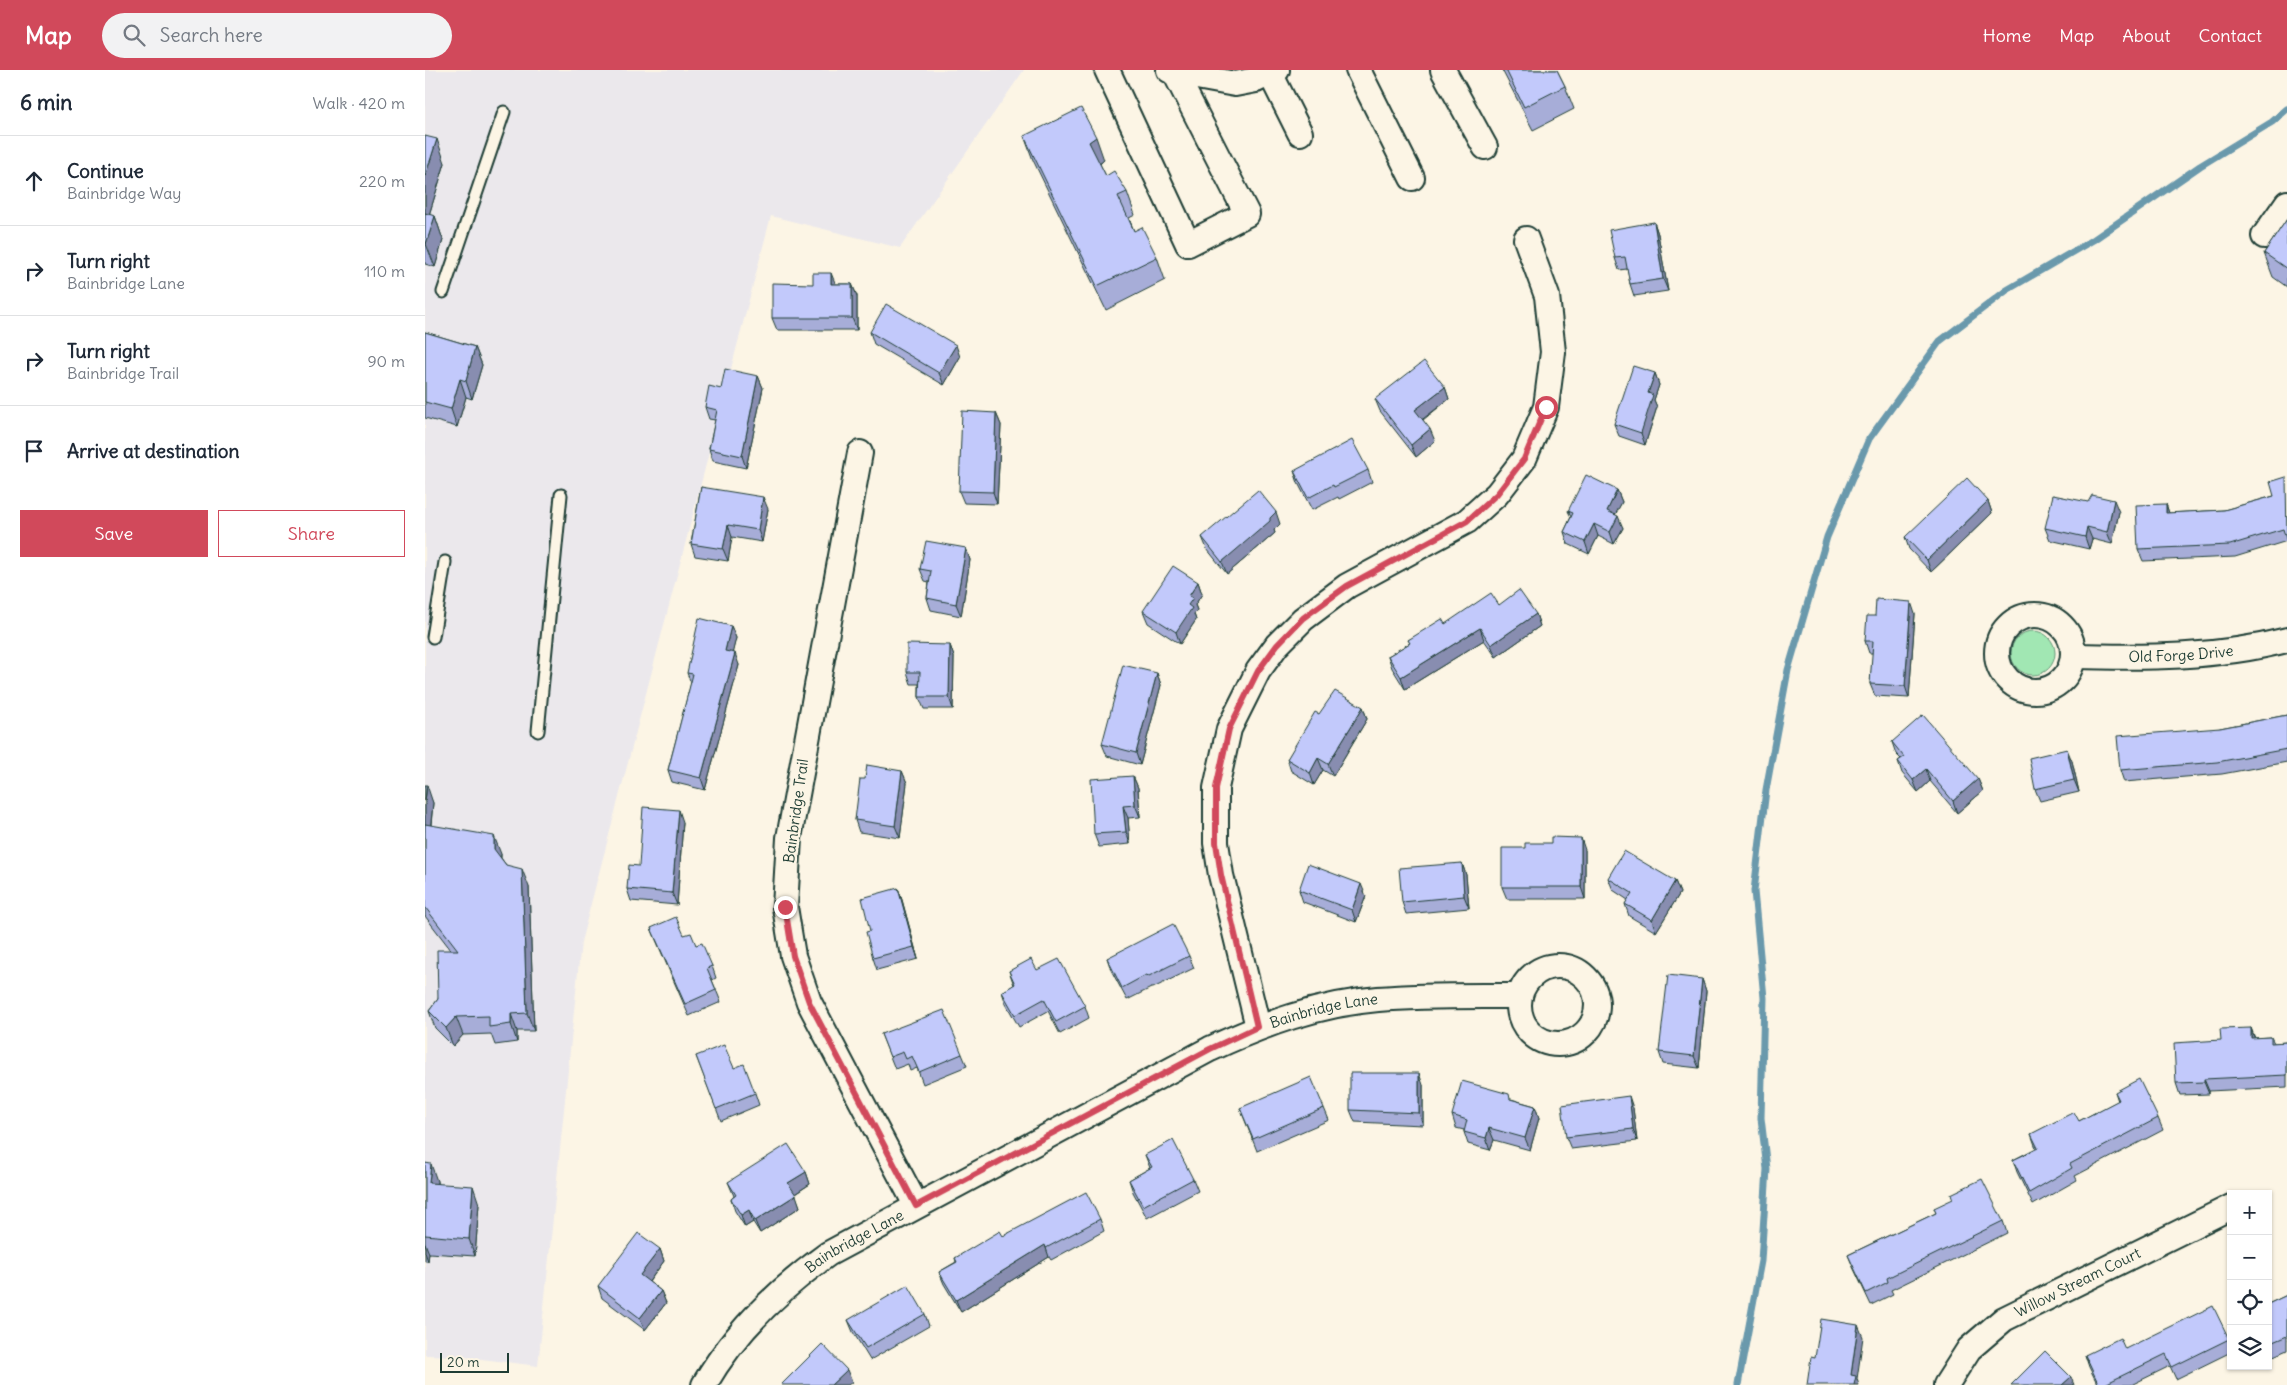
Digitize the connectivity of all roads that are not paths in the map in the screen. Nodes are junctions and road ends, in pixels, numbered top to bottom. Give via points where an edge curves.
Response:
1 (1107, 70) edge
2 (1358, 70) edge
3 (1443, 70) edge
4 (1172, 72) edge
5 (1274, 72) edge
6 (504, 112) dead end
7 (1300, 134) dead end
8 (1485, 147) dead end
9 (1412, 178) dead end
10 (2287, 202) edge
11 (2264, 236) dead end
12 (1526, 239) dead end
13 (443, 292) dead end
14 (860, 453) dead end
15 (561, 495) dead end
16 (445, 562) dead end
17 (433, 637) dead end
18 (2287, 640) edge
19 (2073, 656) dead end
20 (538, 731) dead end
21 (1520, 996) dead end
22 (1257, 1027) junction
23 (916, 1206) junction
24 (2227, 1209) edge
25 (704, 1385) edge
26 (1946, 1385) edge

1 - 4 street via 1188,244 1247,214
2 - 9 street
3 - 8 street
4 - 5 street via 1235,84
5 - 7 street
6 - 13 lane
10 - 11 street
12 - 22 street via 1547,296 1553,352 1546,407 1524,459 1497,494 1467,521 1347,586 1303,618 1258,671 1229,729 1216,788 1216,843
14 - 23 street, Bainbridge Trail via 789,838 785,907 793,956 809,1002
15 - 20 lane
16 - 17 lane
18 - 19 street, Old Forge Drive via 2260,647 2181,657
21 - 22 street, Bainbridge Lane via 1378,999 1317,1009
22 - 23 street, Bainbridge Lane
23 - 25 street, Bainbridge Lane via 828,1254 795,1278 737,1336
24 - 26 street, Willow Stream Court via 2004,1319 1969,1349

